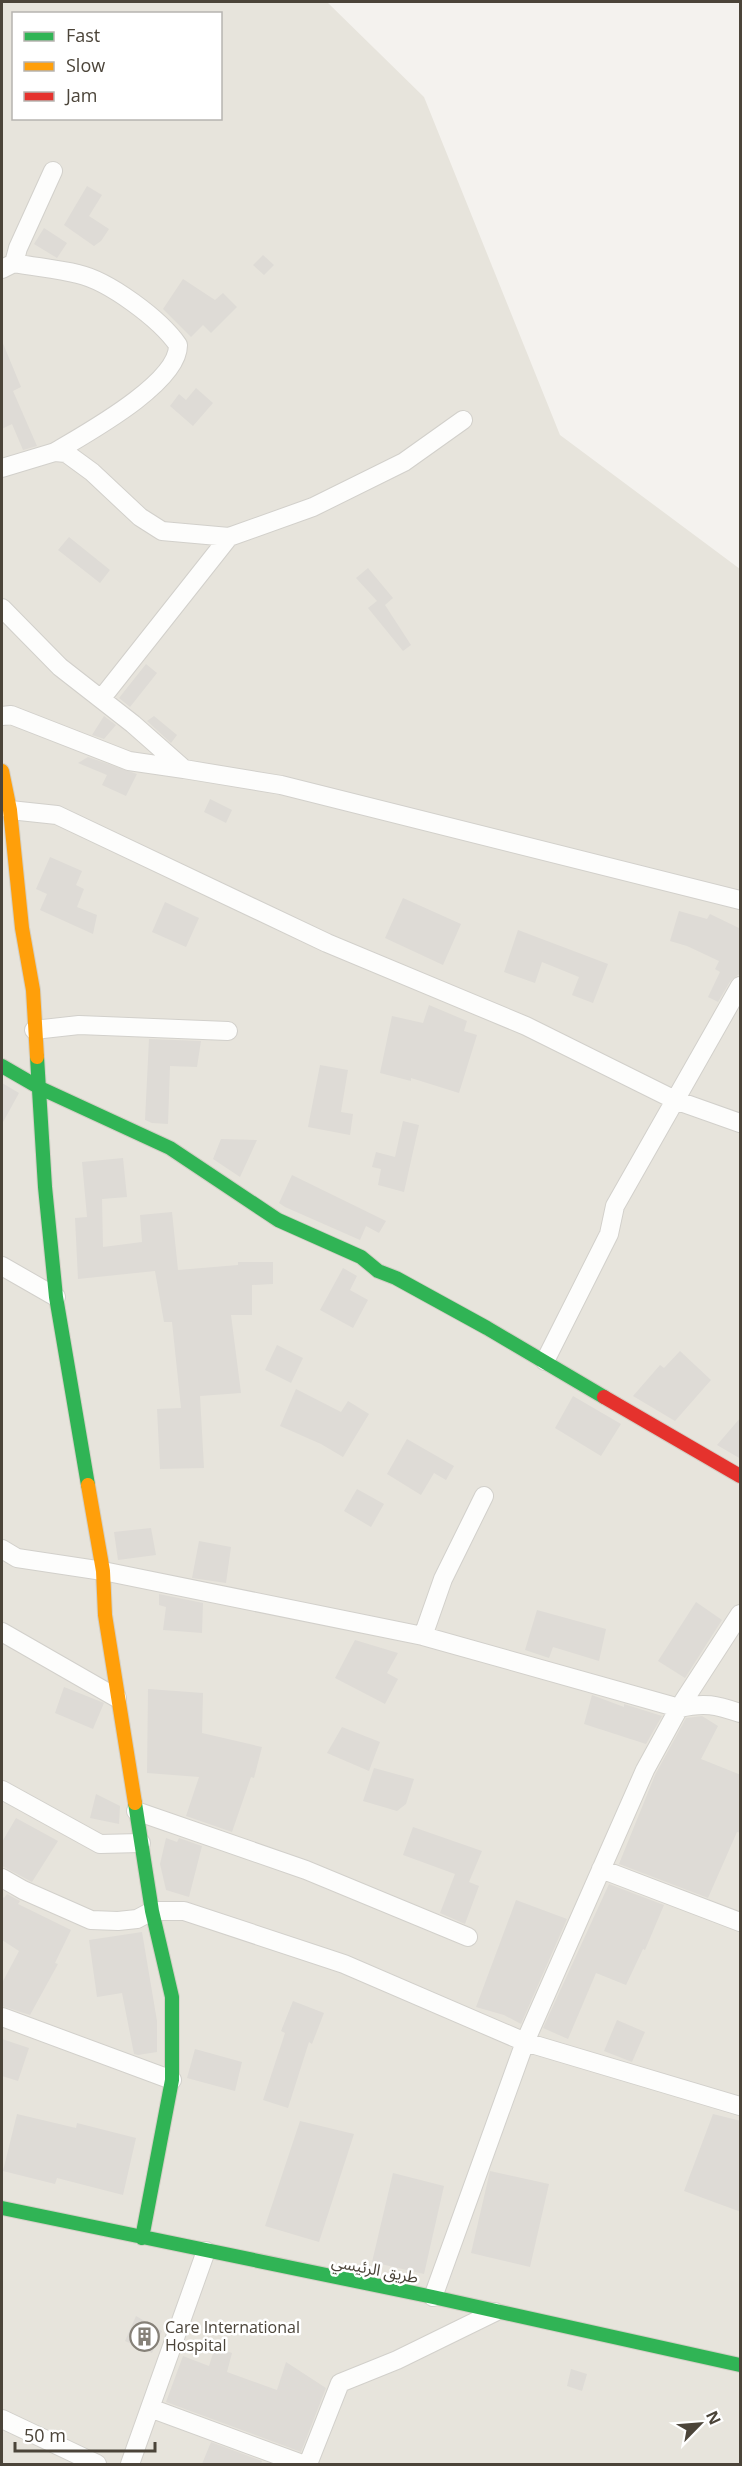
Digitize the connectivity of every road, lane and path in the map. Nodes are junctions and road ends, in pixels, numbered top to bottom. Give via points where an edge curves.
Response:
1 (53, 171) dead end
2 (8, 266) edge
3 (463, 420) dead end
4 (55, 452) junction
5 (2, 468) edge
6 (229, 537) junction
7 (2, 608) edge
8 (101, 699) junction
9 (2, 716) edge
10 (184, 769) junction
11 (2, 771) edge
12 (6, 803) edge
13 (2, 885) edge
14 (19, 894) junction
15 (741, 900) edge
16 (741, 986) edge
17 (34, 1030) junction
18 (228, 1031) dead end
19 (2, 1066) edge
20 (40, 1088) junction
21 (675, 1100) junction
22 (741, 1123) edge
23 (2, 1266) edge
24 (56, 1297) junction
25 (545, 1361) junction
26 (741, 1476) edge
27 (484, 1496) dead end
28 (2, 1549) edge
29 (103, 1571) junction
30 (741, 1614) edge
31 (2, 1632) edge
32 (423, 1636) junction
33 (117, 1698) junction
34 (679, 1708) junction
35 (741, 1713) edge
36 (2, 1790) edge
37 (136, 1811) junction
38 (141, 1843) junction
39 (601, 1869) junction
40 (2, 1878) edge
41 (152, 1911) junction
42 (741, 1922) edge
43 (468, 1937) dead end
44 (2, 2017) edge
45 (525, 2042) junction
46 (172, 2079) junction
47 (741, 2106) edge
48 (2, 2208) edge
49 (142, 2238) junction
50 (206, 2252) junction
51 (433, 2297) junction
52 (495, 2312) junction
53 (741, 2365) edge
54 (150, 2408) junction
55 (2, 2419) edge
56 (97, 2464) edge
57 (130, 2464) edge
58 (302, 2464) edge
59 (308, 2464) edge

1 - 2 street
2 - 4 street via 80,274 142,309 178,345 176,361 116,417
3 - 6 street via 404,462 313,507
4 - 5 street
4 - 6 street via 76,459 140,518 162,531
6 - 8 street
7 - 8 street via 60,668
8 - 10 street
9 - 10 street via 11,715 129,762
10 - 15 street via 281,785
11 - 12 street
12 - 14 street
12 - 21 street via 57,815 327,943 526,1026
13 - 14 street
14 - 17 street via 33,990
16 - 21 street
17 - 18 street via 79,1025
17 - 20 street
19 - 20 street
20 - 24 street
20 - 25 street via 170,1148 278,1220 361,1257 378,1271
21 - 22 street
21 - 25 street via 615,1206 609,1234
23 - 24 street
24 - 29 street
25 - 26 street
27 - 32 street via 442,1579
28 - 29 street via 17,1558
29 - 32 street
29 - 33 street
30 - 34 street
31 - 33 street
32 - 34 street
33 - 37 street
34 - 35 street via 698,1703
34 - 39 street via 645,1770
36 - 38 street via 100,1844
37 - 38 street
37 - 43 street via 306,1870
38 - 41 street
39 - 42 street
39 - 45 street
40 - 41 street via 91,1920 137,1919
41 - 45 street via 184,1911 344,1964
41 - 46 street via 172,1997
44 - 46 street
45 - 47 street
45 - 51 street
46 - 49 street
48 - 49 street, طريق الرئيسي
49 - 50 street, طريق الرئيسي
50 - 51 street, طريق الرئيسي
50 - 54 street
51 - 52 street, طريق الرئيسي
52 - 53 street, طريق الرئيسي
52 - 59 street via 340,2383
54 - 57 street
54 - 58 street
55 - 56 street

